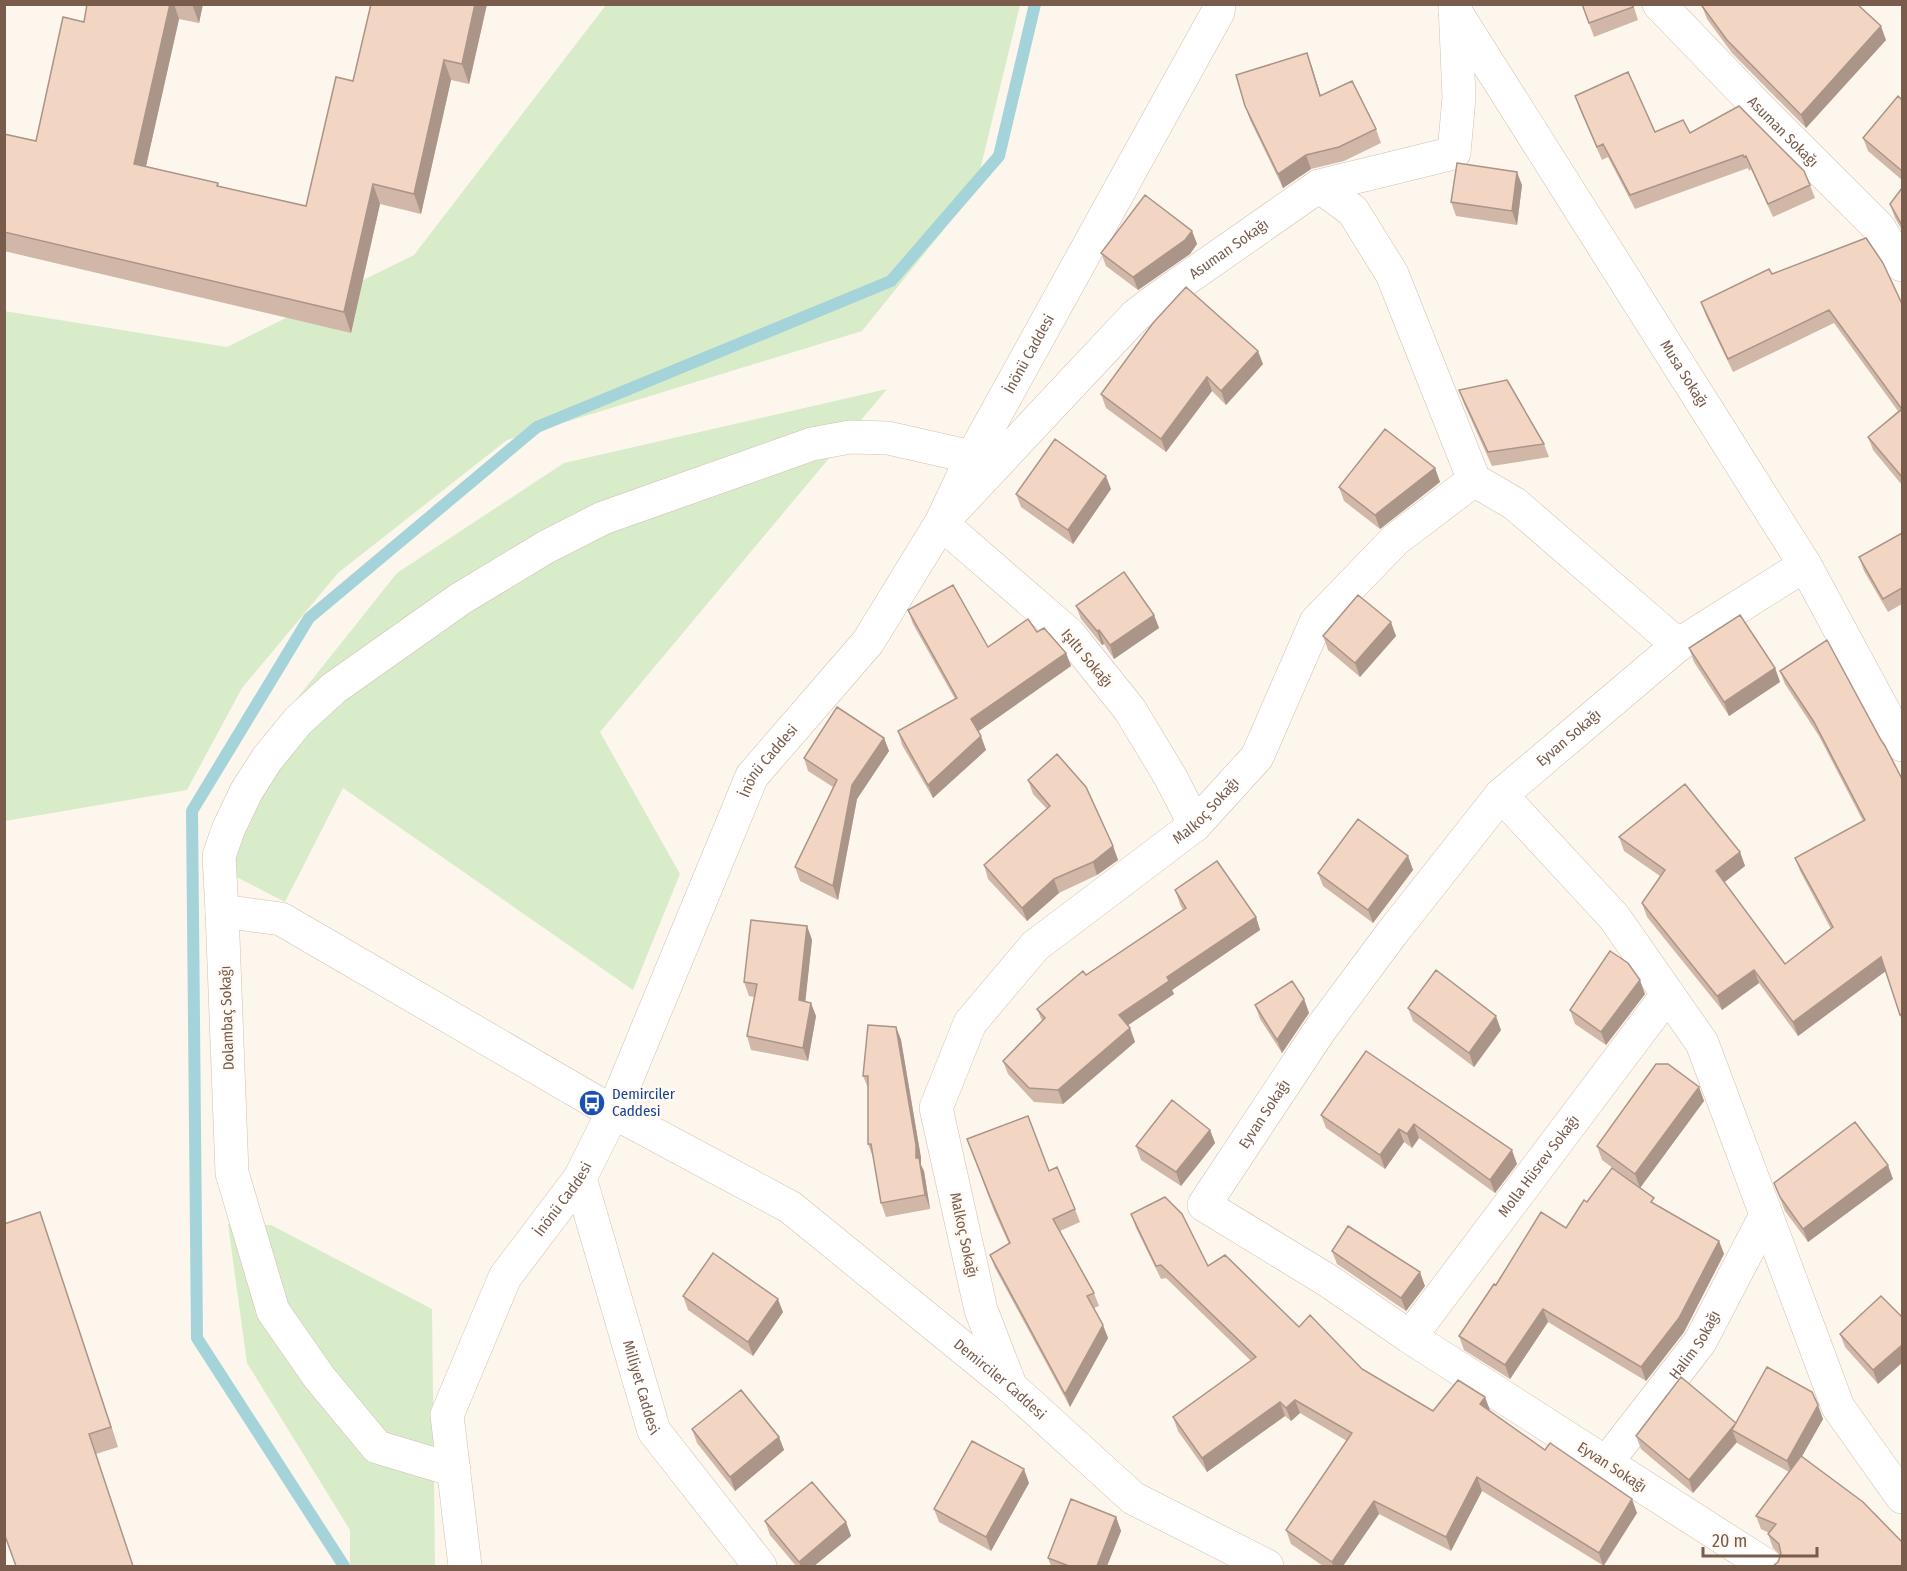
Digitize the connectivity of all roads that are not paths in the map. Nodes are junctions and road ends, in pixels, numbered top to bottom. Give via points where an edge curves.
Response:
1 (1219, 4) edge
2 (1659, 4) edge
3 (1455, 7) edge
4 (1319, 186) junction
5 (1902, 265) edge
6 (972, 457) junction
7 (1474, 480) junction
8 (941, 523) junction
9 (1805, 565) junction
10 (1678, 645) junction
11 (1902, 745) edge
12 (1501, 795) junction
13 (1195, 825) junction
14 (222, 911) junction
15 (1668, 994) junction
16 (613, 1112) junction
17 (580, 1178) junction
18 (1766, 1215) junction
19 (1410, 1337) junction
20 (1011, 1387) junction
21 (1605, 1463) junction
22 (454, 1470) junction
23 (1902, 1497) edge
24 (465, 1566) edge
25 (760, 1566) edge
26 (1267, 1566) edge
27 (1767, 1566) edge

1 - 6 street, İnönü Caddesi
2 - 5 street, Asuman Sokağı via 1880,228
3 - 4 street, Asuman Sokağı via 1459,97 1454,153
3 - 9 street, Musa Sokağı
4 - 7 street via 1353,211 1392,274
4 - 8 street, Asuman Sokağı via 1135,316
6 - 8 street, İnönü Caddesi
6 - 14 street, Dolambaç Sokağı via 888,438 850,437 812,444 603,518 546,547 451,606 334,688 298,721 267,759 228,830 219,856
7 - 10 street via 1515,504
7 - 13 street, Malkoç Sokağı via 1395,540 1316,622 1257,758
8 - 13 street, Işıltı Sokağı via 1069,634 1130,710
8 - 16 street, İnönü Caddesi via 868,642 753,776
9 - 10 street, Eyvan Sokağı
9 - 11 street, Musa Sokağı
10 - 12 street, Eyvan Sokağı
12 - 15 street via 1614,917
12 - 19 street, Eyvan Sokağı via 1320,1030 1204,1205 1327,1280
13 - 20 street, Malkoç Sokağı via 1035,946 970,1023 936,1108 981,1310
14 - 16 street via 281,919
14 - 22 street, Dolambaç Sokağı via 232,1173 273,1311 319,1377 377,1447
15 - 18 street via 1702,1043
15 - 19 street, Molla Hüsrev Sokağı
16 - 17 street, İnönü Caddesi
16 - 20 street, Demirciler Caddesi via 790,1207
17 - 22 street, İnönü Caddesi via 505,1277 447,1415
17 - 25 street, Milliyet Caddesi via 654,1431
18 - 21 street, Halim Sokağı via 1700,1342
18 - 23 street via 1838,1407
19 - 21 street, Eyvan Sokağı
20 - 26 street, Demirciler Caddesi via 1133,1498
21 - 27 street, Eyvan Sokağı
22 - 24 street, İnönü Caddesi

